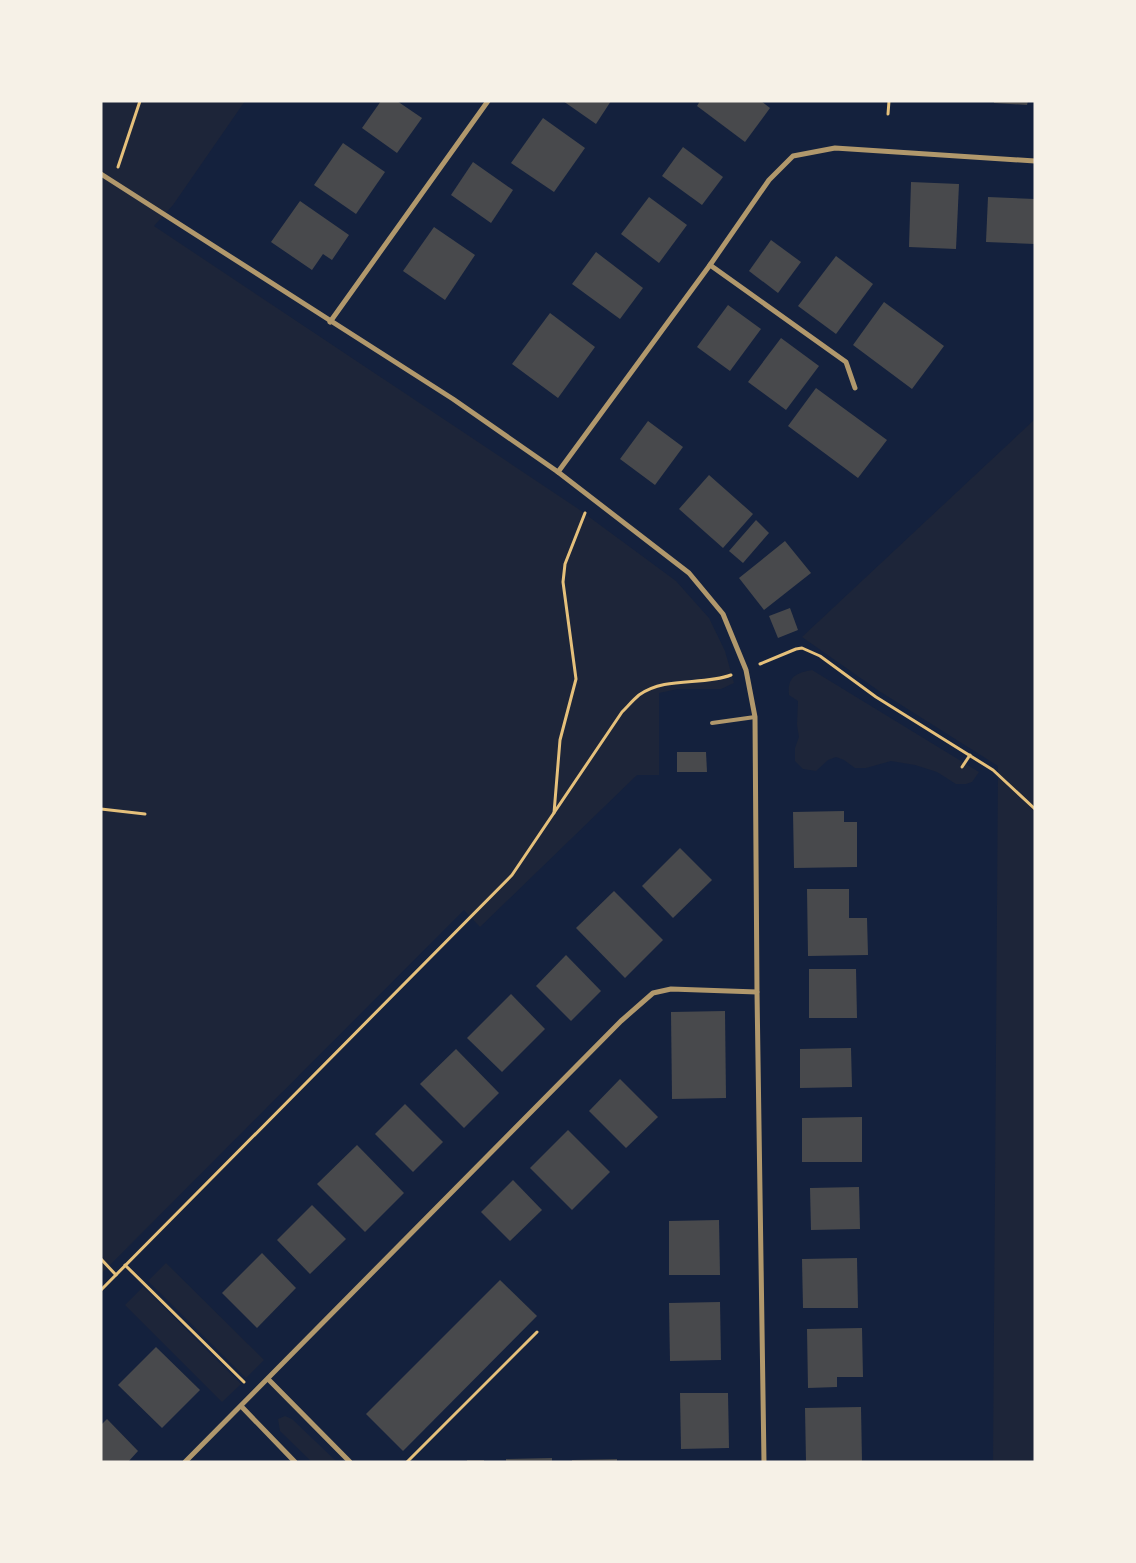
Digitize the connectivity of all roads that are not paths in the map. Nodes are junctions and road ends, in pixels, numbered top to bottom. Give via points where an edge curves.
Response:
1 (488, 101) edge
2 (1035, 161) edge
3 (101, 174) edge
4 (710, 265) junction
5 (330, 322) junction
6 (855, 388) dead end
7 (558, 472) junction
8 (755, 717) junction
9 (712, 723) dead end
10 (757, 992) junction
11 (268, 1379) junction
12 (241, 1406) junction
13 (185, 1462) edge
14 (295, 1462) edge
15 (350, 1462) edge
16 (764, 1462) edge

1 - 5 street
2 - 4 street via 835,148 793,156 769,180
3 - 5 street
4 - 6 street via 846,362
4 - 7 street
5 - 7 street via 453,399
7 - 8 street via 689,573 723,614 746,670
8 - 9 lane
8 - 10 street
10 - 11 street via 671,990 653,993 614,1028
10 - 16 street
11 - 12 street
11 - 15 street
12 - 13 street
12 - 14 street

